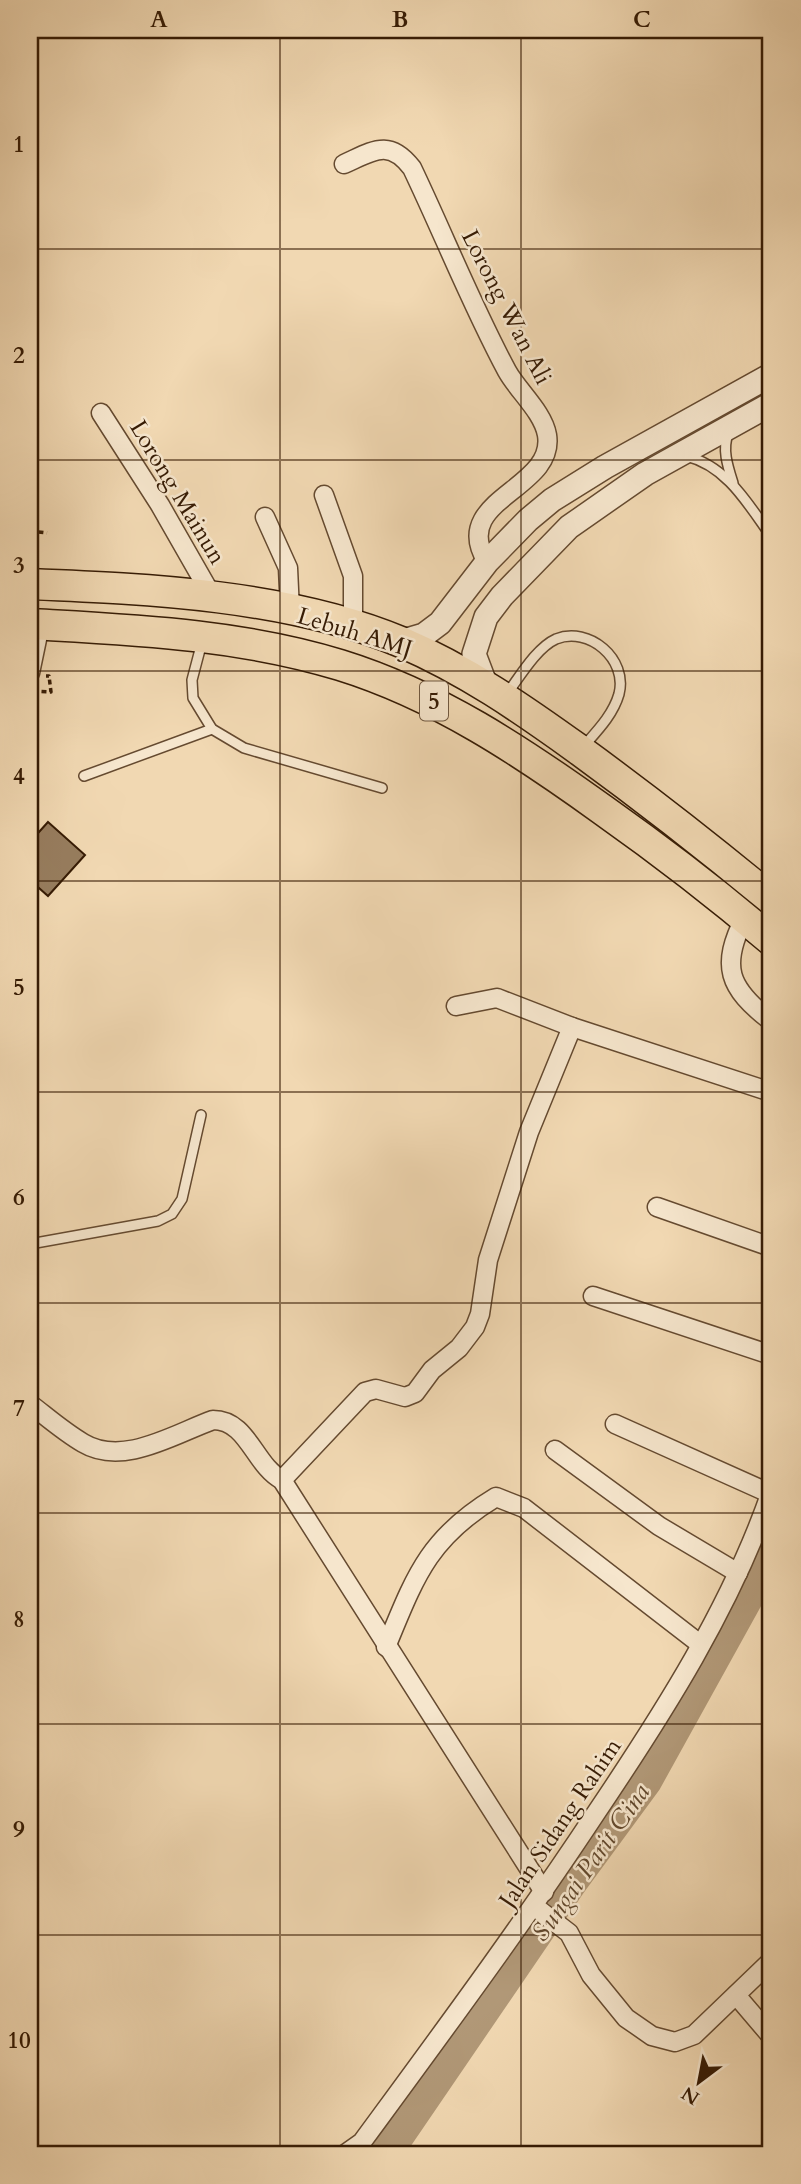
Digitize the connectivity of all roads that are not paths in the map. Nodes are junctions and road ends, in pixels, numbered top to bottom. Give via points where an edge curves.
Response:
1 (344, 163) dead end
2 (771, 375) edge
3 (771, 404) edge
4 (101, 412) dead end
5 (730, 427) junction
6 (681, 454) junction
7 (733, 483) junction
8 (324, 495) dead end
9 (265, 517) dead end
10 (771, 536) edge
11 (487, 562) junction
12 (30, 584) edge
13 (212, 596) junction
14 (289, 611) junction
15 (35, 625) edge
16 (353, 626) junction
17 (203, 637) junction
18 (400, 642) junction
19 (30, 673) edge
20 (495, 690) junction
21 (212, 729) junction
22 (580, 751) junction
23 (84, 776) dead end
24 (382, 788) dead end
25 (771, 899) edge
26 (745, 917) junction
27 (771, 940) edge
28 (456, 1006) dead end
29 (771, 1021) edge
30 (572, 1027) junction
31 (771, 1092) edge
32 (201, 1115) dead end
33 (657, 1207) dead end
34 (30, 1244) edge
35 (771, 1247) edge
36 (593, 1296) dead end
37 (771, 1355) edge
38 (30, 1404) edge
39 (615, 1424) dead end
40 (555, 1450) dead end
41 (282, 1480) junction
42 (771, 1493) edge
43 (738, 1573) junction
44 (700, 1643) junction
45 (386, 1647) junction
46 (545, 1909) junction
47 (771, 1961) edge
48 (736, 1995) junction
49 (771, 2036) edge
50 (345, 2154) edge

1 - 11 street, Lorong Wan Ali via 390,149 412,168 507,371 544,428 547,444 535,470 486,513 479,542
2 - 11 street via 552,500
3 - 5 street
4 - 13 street, Lorong Mainun
5 - 6 street
5 - 7 lane via 725,442
6 - 7 lane via 698,459
6 - 20 street via 569,527 502,596 486,617 474,654
7 - 10 lane
8 - 16 street via 354,576
9 - 14 street via 288,568
11 - 18 street via 440,623 424,635
12 - 13 highway, Lebuh AMJ / 5
13 - 14 highway, Lebuh AMJ / 5
14 - 16 highway, Lebuh AMJ / 5
15 - 17 highway, Lebuh AMJ / 5
15 - 19 street
16 - 18 highway, Lebuh AMJ / 5
17 - 21 lane via 192,680 193,698
17 - 26 highway, Lebuh AMJ / 5 via 339,665 430,699 527,755
18 - 20 highway, Lebuh AMJ / 5
20 - 22 highway, Lebuh AMJ / 5
20 - 22 lane via 554,640 577,635 599,645 617,666 620,692 605,722
21 - 23 lane
21 - 24 lane via 244,748
22 - 25 highway, Lebuh AMJ / 5
26 - 27 highway, Lebuh AMJ / 5
26 - 29 street via 729,957 731,976 741,995
28 - 30 street via 497,998
30 - 31 street
30 - 41 street via 529,1132 488,1260 480,1314 468,1338 432,1370 415,1393 405,1397 376,1389 365,1392
32 - 34 lane via 182,1199 172,1214 158,1221
33 - 35 street
36 - 37 street
38 - 41 street via 83,1443 101,1451 124,1453 213,1420 225,1420 236,1426 268,1472
39 - 42 street
40 - 43 street via 659,1526
41 - 45 street
42 - 43 street, Jalan Sidang Rahim
43 - 44 street, Jalan Sidang Rahim
44 - 45 street via 524,1508 496,1497 449,1532 427,1556
44 - 46 street, Jalan Sidang Rahim
45 - 46 street
46 - 48 street via 569,1933 591,1975 626,2018 652,2036 675,2042 694,2035
46 - 50 street, Jalan Sidang Rahim via 362,2142
47 - 48 street
48 - 49 street

